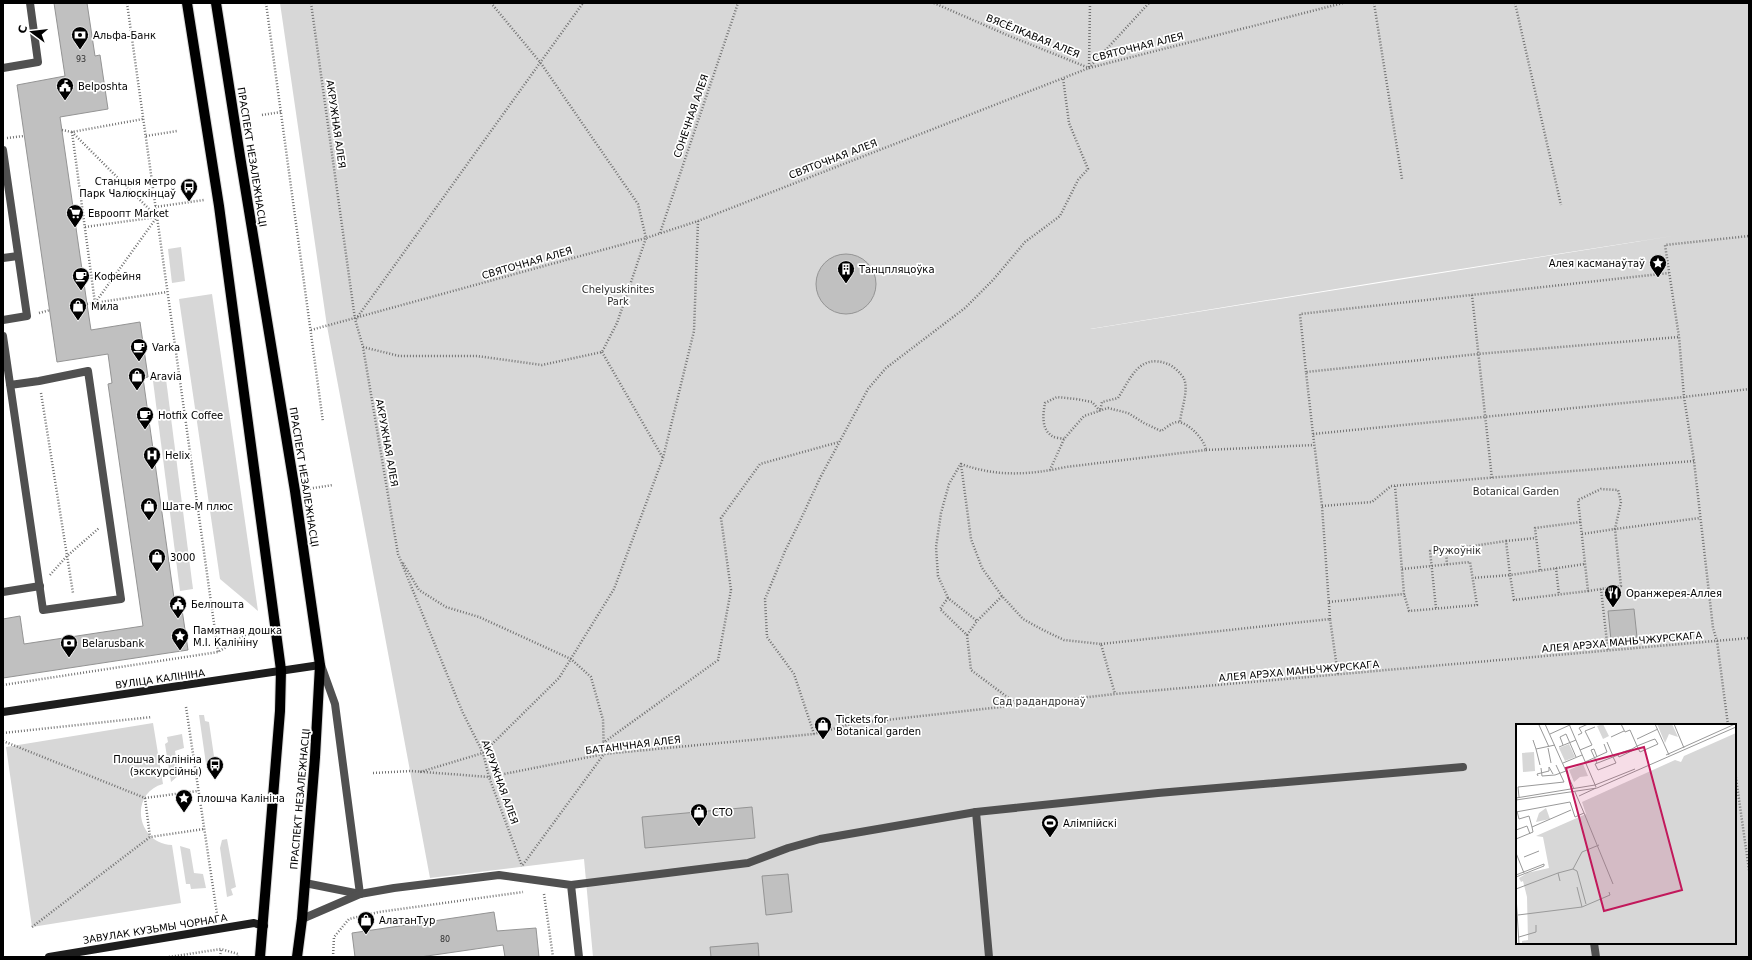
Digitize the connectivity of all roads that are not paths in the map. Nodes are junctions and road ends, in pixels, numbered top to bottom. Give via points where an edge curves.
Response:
1 (30, 3) edge
2 (187, 3) edge
3 (216, 3) edge
4 (3, 68) edge
5 (3, 150) edge
6 (18, 256) junction
7 (3, 258) edge
8 (3, 320) edge
9 (3, 336) edge
10 (7, 380) edge
11 (40, 586) junction
12 (3, 592) edge
13 (320, 665) junction
14 (281, 670) junction
15 (3, 712) edge
16 (1463, 767) dead end
17 (976, 812) junction
18 (305, 883) junction
19 (571, 885) junction
20 (360, 894) junction
21 (302, 919) junction
22 (264, 926) junction
23 (1594, 944) edge
24 (49, 957) edge
25 (260, 957) edge
26 (297, 957) edge
27 (579, 957) edge
28 (989, 957) edge
29 (1596, 957) edge

1 - 4 lane via 38,62
2 - 14 main road via 218,206
3 - 13 main road, ПРАСПЕКТ НЕЗАЛЕЖНАСЦІ via 294,483
5 - 6 lane
6 - 7 lane
6 - 8 lane via 27,316
9 - 10 lane
10 - 11 lane
10 - 11 lane via 39,381 88,371 121,599 43,610
11 - 12 lane
13 - 14 main road, ВУЛІЦА КАЛІНІНА
13 - 18 main road, ПРАСПЕКТ НЕЗАЛЕЖНАСЦІ via 320,702
13 - 20 lane via 335,704
14 - 15 main road, ВУЛІЦА КАЛІНІНА
14 - 22 main road
16 - 17 lane via 1158,793
17 - 19 lane via 820,839 748,863
17 - 28 lane
18 - 20 lane
18 - 21 main road, ПРАСПЕКТ НЕЗАЛЕЖНАСЦІ
19 - 20 lane via 499,875
19 - 27 lane
20 - 21 lane
21 - 26 main road, ПРАСПЕКТ НЕЗАЛЕЖНАСЦІ
22 - 24 main road, ЗАВУЛАК КУЗЬМЫ ЧОРНАГА via 254,923
22 - 25 main road
23 - 29 lane

